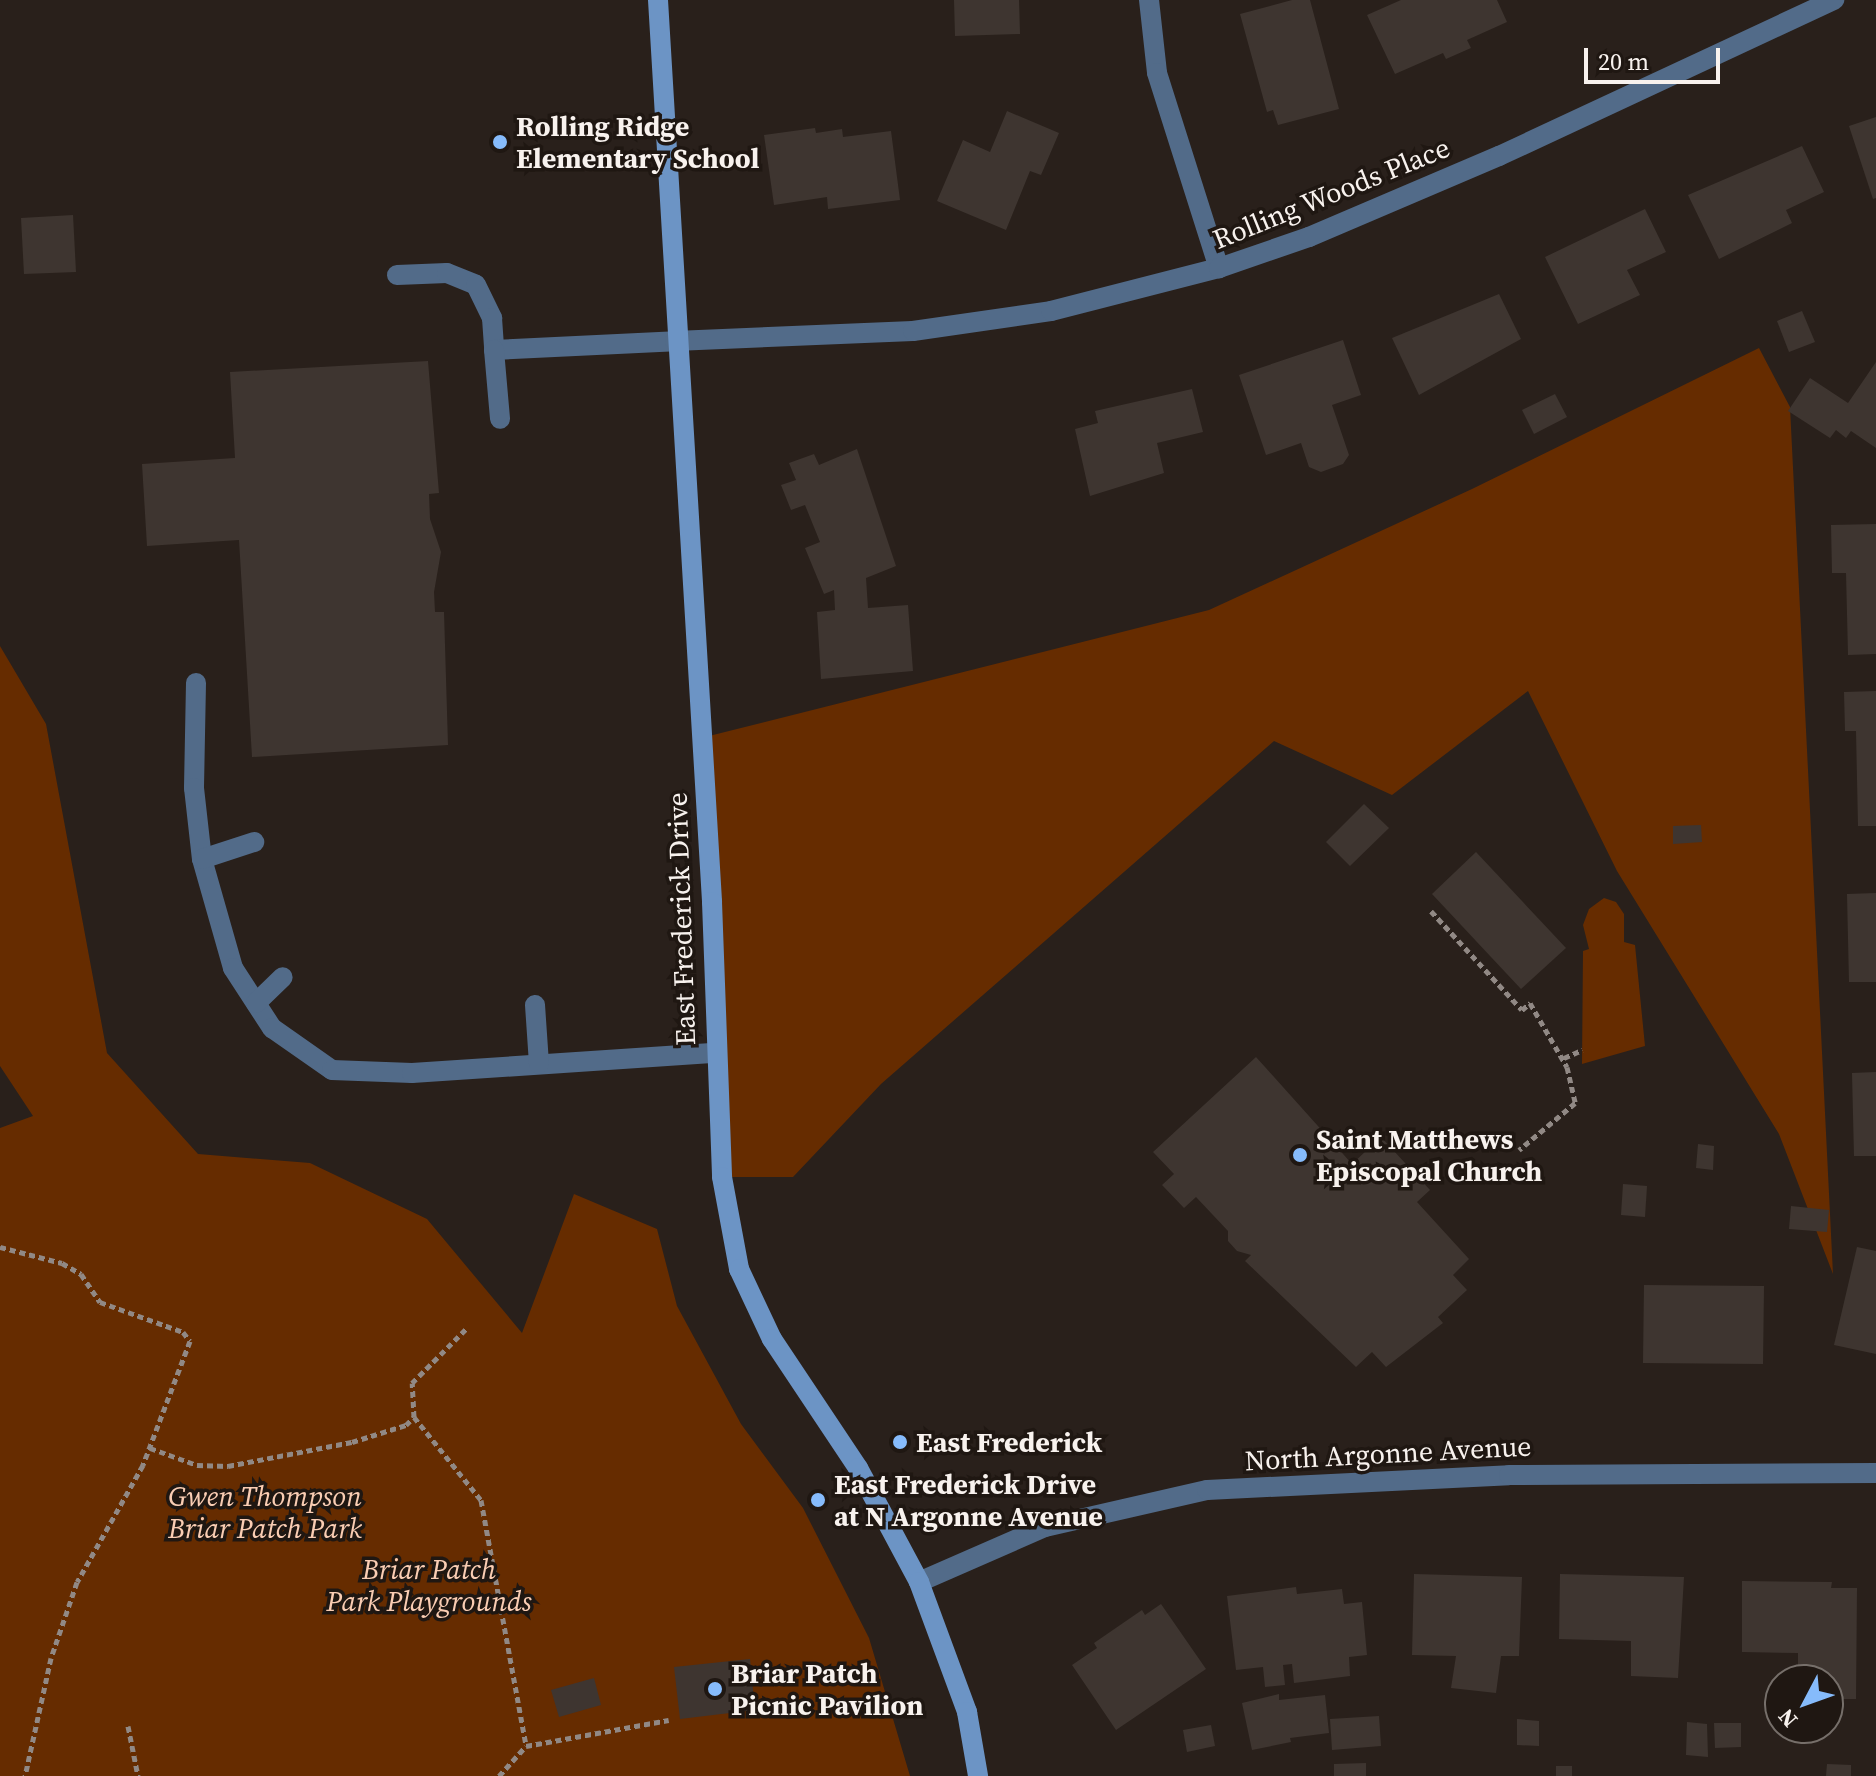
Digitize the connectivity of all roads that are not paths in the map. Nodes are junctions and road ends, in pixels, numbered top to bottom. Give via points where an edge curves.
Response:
1 (658, 0) edge
2 (1149, 0) edge
3 (1834, 0) edge
4 (1219, 268) junction
5 (397, 275) dead end
6 (675, 341) junction
7 (494, 350) junction
8 (500, 419) dead end
9 (196, 683) dead end
10 (254, 842) dead end
11 (202, 859) junction
12 (283, 977) dead end
13 (256, 1003) junction
14 (535, 1005) dead end
15 (715, 1053) junction
16 (539, 1064) junction
17 (1876, 1473) edge
18 (919, 1582) junction
19 (978, 1776) edge

1 - 6 street, East Frederick Drive
2 - 4 street via 1157,73
3 - 4 street, Rolling Woods Place via 1485,162 1309,237
4 - 6 street, Rolling Woods Place via 1051,311 913,331
5 - 7 street via 447,273 476,285 492,318
6 - 7 street, Rolling Woods Place
6 - 15 street, East Frederick Drive via 712,902
7 - 8 street
9 - 11 street via 194,788
10 - 11 street
11 - 13 street via 233,968
12 - 13 street
13 - 16 street via 272,1028 332,1070
14 - 16 street
15 - 16 street
15 - 18 street, East Frederick Drive via 722,1177 739,1269 772,1339 867,1483
17 - 18 street, North Argonne Avenue via 1537,1474 1207,1490 1045,1527
18 - 19 street, East Frederick Drive via 967,1712

